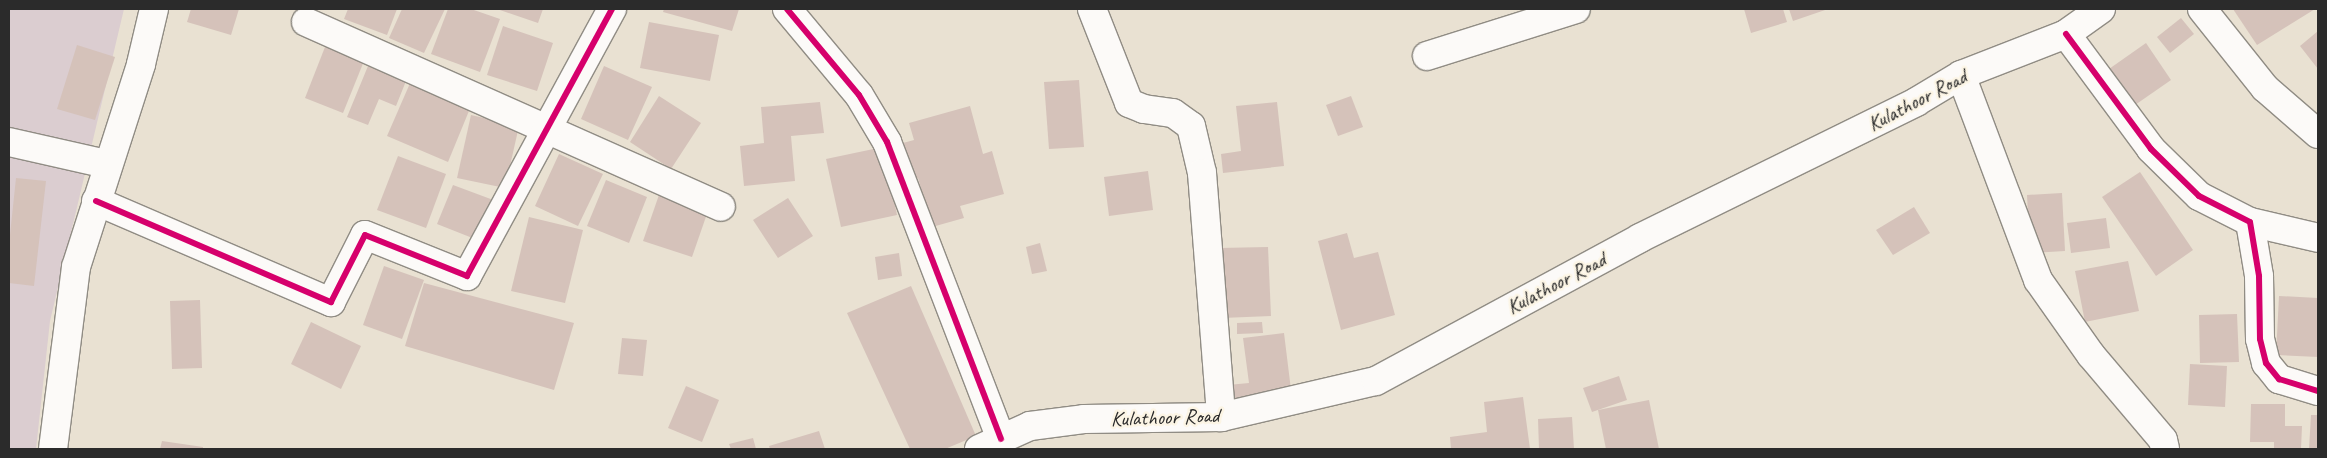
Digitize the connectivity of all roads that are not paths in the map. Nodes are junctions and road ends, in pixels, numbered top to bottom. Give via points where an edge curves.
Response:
1 (154, 9) edge
2 (612, 9) edge
3 (787, 9) edge
4 (1092, 9) edge
5 (1576, 9) edge
6 (2101, 9) edge
7 (2202, 9) edge
8 (306, 22) dead end
9 (2066, 34) junction
10 (1427, 56) dead end
11 (1961, 75) junction
12 (546, 128) junction
13 (2318, 134) edge
14 (9, 142) edge
15 (107, 164) junction
16 (96, 201) junction
17 (721, 206) dead end
18 (2250, 222) junction
19 (2318, 238) edge
20 (2318, 391) edge
21 (1220, 417) junction
22 (990, 444) edge
23 (53, 449) edge
24 (2165, 449) edge

1 - 15 street via 141,64
2 - 12 street
3 - 22 street via 859,95 887,142
4 - 21 street via 1129,103 1144,109 1173,113 1191,126 1202,173
5 - 10 street
6 - 9 street, Kulathoor Road
7 - 13 street via 2265,88
8 - 12 street
9 - 11 street, Kulathoor Road
9 - 18 street via 2151,149 2199,196
11 - 21 street, Kulathoor Road via 1916,102 1640,238 1376,380
11 - 24 street via 2038,280 2091,355 2163,440
12 - 16 street via 466,276 365,236 331,302
12 - 17 street
14 - 15 street
15 - 16 street
16 - 23 street via 76,267
18 - 19 street
18 - 20 street via 2258,276 2260,339 2266,363 2279,379
21 - 22 street, Kulathoor Road via 1084,418 1030,426

